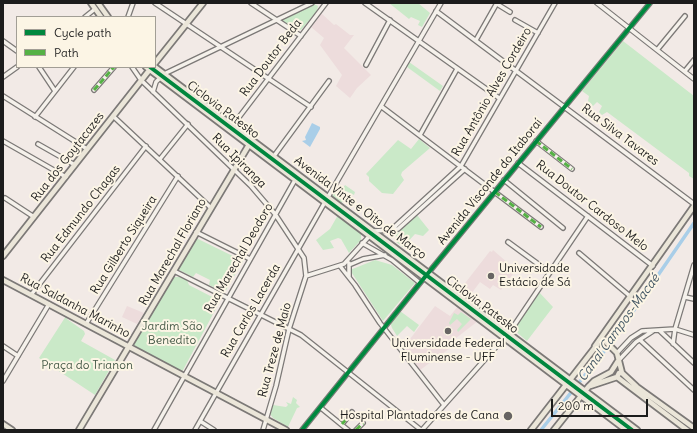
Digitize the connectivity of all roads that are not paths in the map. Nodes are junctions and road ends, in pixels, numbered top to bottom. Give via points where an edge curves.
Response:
1 (91, 3) edge
2 (98, 3) edge
3 (133, 3) edge
4 (155, 3) edge
5 (204, 3) edge
6 (251, 3) edge
7 (312, 3) edge
8 (365, 3) edge
9 (441, 3) edge
10 (497, 3) edge
11 (556, 3) edge
12 (597, 3) edge
13 (650, 3) edge
14 (324, 4) edge
15 (95, 9) junction
16 (436, 12) junction
17 (510, 12) dead end
18 (86, 16) edge
19 (100, 16) edge
20 (107, 16) edge
21 (128, 16) edge
22 (684, 16) dead end
23 (281, 17) junction
24 (275, 20) junction
25 (390, 20) junction
26 (515, 20) dead end
27 (187, 24) junction
28 (283, 24) junction
29 (630, 28) junction
30 (538, 33) junction
31 (301, 36) junction
32 (476, 40) junction
33 (3, 41) edge
34 (211, 41) junction
35 (419, 42) junction
36 (221, 46) junction
37 (16, 50) edge
38 (657, 50) junction
39 (212, 51) junction
40 (694, 60) edge
41 (156, 62) edge
42 (366, 65) dead end
43 (16, 68) edge
44 (40, 68) edge
45 (73, 68) edge
46 (113, 68) edge
47 (133, 68) edge
48 (149, 68) edge
49 (156, 68) edge
50 (457, 69) junction
51 (516, 70) junction
52 (685, 71) junction
53 (164, 74) junction
54 (3, 77) edge
55 (160, 78) junction
56 (268, 79) junction
57 (694, 79) edge
58 (141, 80) junction
59 (329, 81) dead end
60 (94, 90) dead end
61 (55, 91) junction
62 (154, 92) junction
63 (3, 96) edge
64 (499, 98) junction
65 (565, 106) junction
66 (311, 107) junction
67 (382, 107) junction
68 (113, 116) junction
69 (35, 117) junction
70 (188, 124) junction
71 (233, 125) junction
72 (420, 135) junction
73 (253, 140) junction
74 (3, 141) edge
75 (536, 141) junction
76 (38, 144) dead end
77 (146, 146) junction
78 (249, 146) junction
79 (87, 149) junction
80 (274, 156) junction
81 (160, 159) junction
82 (518, 163) junction
83 (76, 164) junction
84 (463, 167) junction
85 (572, 169) dead end
86 (234, 170) junction
87 (178, 176) junction
88 (66, 177) junction
89 (295, 180) junction
90 (504, 180) junction
91 (495, 192) junction
92 (328, 197) junction
93 (5, 198) dead end
94 (325, 202) junction
95 (694, 205) edge
96 (211, 208) junction
97 (275, 214) junction
98 (588, 216) junction
99 (34, 217) junction
100 (541, 227) dead end
101 (563, 228) dead end
102 (196, 232) junction
103 (372, 233) junction
104 (508, 242) dead end
105 (362, 243) junction
106 (299, 248) junction
107 (579, 253) dead end
108 (352, 255) junction
109 (386, 255) junction
110 (3, 256) edge
111 (250, 259) junction
112 (349, 264) junction
113 (694, 265) edge
114 (340, 266) junction
115 (653, 266) junction
116 (174, 271) junction
117 (428, 272) junction
118 (548, 272) junction
119 (306, 276) junction
120 (349, 277) junction
121 (425, 277) junction
122 (3, 280) edge
123 (420, 283) junction
124 (31, 295) junction
125 (685, 296) junction
126 (631, 297) junction
127 (227, 298) junction
128 (694, 299) edge
129 (49, 304) junction
130 (260, 314) junction
131 (86, 324) junction
132 (384, 327) junction
133 (289, 329) junction
134 (608, 330) junction
135 (675, 330) junction
136 (653, 331) junction
137 (660, 331) junction
138 (509, 333) junction
139 (694, 335) edge
140 (504, 338) junction
141 (631, 338) junction
142 (606, 341) junction
143 (638, 341) junction
144 (673, 344) junction
145 (3, 346) edge
146 (129, 346) junction
147 (595, 346) junction
148 (617, 353) junction
149 (18, 356) junction
150 (619, 360) junction
151 (694, 363) edge
152 (349, 373) junction
153 (622, 373) junction
154 (183, 376) junction
155 (617, 377) junction
156 (3, 381) edge
157 (572, 381) junction
158 (589, 386) junction
159 (568, 387) junction
160 (583, 389) junction
161 (694, 390) edge
162 (215, 393) junction
163 (579, 395) junction
164 (444, 405) junction
165 (321, 408) junction
166 (352, 412) dead end
167 (266, 420) junction
168 (200, 421) junction
169 (363, 423) dead end
170 (3, 424) edge
171 (342, 424) junction
172 (694, 428) edge
173 (12, 430) edge
174 (79, 430) edge
175 (154, 430) edge
176 (194, 430) edge
177 (214, 430) edge
178 (263, 430) edge
179 (286, 430) edge
180 (302, 430) edge
181 (348, 430) edge
182 (356, 430) edge
183 (421, 430) edge
184 (531, 430) edge
185 (554, 430) edge
186 (626, 430) edge
187 (637, 430) edge
188 (687, 430) edge

1 - 15 main road
2 - 20 main road
3 - 21 street
4 - 27 street
5 - 27 main road
6 - 24 street
7 - 23 street
8 - 25 street
9 - 16 street
10 - 17 street
10 - 32 street
11 - 30 street, Rua Antônio Alves Cordeiro
12 - 29 street
13 - 29 street, Avenida Visconde do Itaboraí
14 - 31 street, Rua Doutor Beda
15 - 18 street
15 - 19 main road
16 - 32 street, Rua Silva Tavares
16 - 35 street
22 - 38 street
23 - 24 street
23 - 28 street
24 - 28 street
24 - 36 street
25 - 35 street
25 - 42 street
26 - 30 street
27 - 34 street
27 - 41 main road
28 - 31 street
29 - 38 street
29 - 65 street, Avenida Visconde do Itaboraí
30 - 51 street, Rua Antônio Alves Cordeiro
31 - 56 street, Rua Doutor Beda
32 - 51 street, Rua Silva Tavares
33 - 37 street
34 - 36 street
34 - 39 street
35 - 50 street
35 - 67 street
36 - 39 street
36 - 56 street
38 - 52 street
39 - 53 street
40 - 52 street
43 - 54 street
44 - 61 street
45 - 61 street
46 - 60 street
47 - 58 street, Rua Ipiranga
48 - 55 main road, Avenida Vinte e Oito de Março
48 - 58 main road, Rua dos Goytacazes
49 - 53 main road, Avenida Vinte e Oito de Março
50 - 64 street
50 - 72 street
51 - 64 street, Rua Antônio Alves Cordeiro
51 - 65 street, Rua Silva Tavares
52 - 57 street
53 - 55 street
53 - 71 main road, Avenida Vinte e Oito de Março
55 - 62 street via 155,84
55 - 78 main road, Avenida Vinte e Oito de Março
56 - 66 street
56 - 71 street, Rua Doutor Beda
58 - 62 street, Rua Ipiranga
58 - 68 main road, Rua dos Goytacazes
59 - 66 street
61 - 69 street
62 - 70 street, Rua Ipiranga
63 - 69 street
64 - 84 street, Rua Antônio Alves Cordeiro
65 - 75 street, Avenida Visconde do Itaboraí
65 - 95 street, Rua Silva Tavares
66 - 80 street
67 - 72 street
67 - 92 street
68 - 77 street
68 - 79 main road, Rua dos Goytacazes
69 - 79 street
70 - 81 street
70 - 86 street, Rua Ipiranga
71 - 73 main road, Avenida Vinte e Oito de Março
72 - 84 street
73 - 78 main road, Rua Marechal Floriano
73 - 80 main road, Avenida Vinte e Oito de Março
74 - 88 street
75 - 82 street, Avenida Visconde do Itaboraí
75 - 85 street
76 - 83 street
77 - 81 street
77 - 124 street, Rua Edmundo Chagas
78 - 86 main road, Rua Marechal Floriano
78 - 89 main road, Avenida Vinte e Oito de Março
79 - 83 main road, Rua dos Goytacazes
80 - 92 main road, Avenida Vinte e Oito de Março
81 - 87 street
82 - 90 street, Avenida Visconde do Itaboraí
82 - 98 street, Rua Doutor Cardoso Melo
83 - 88 main road, Rua dos Goytacazes
84 - 91 street
84 - 103 street, Rua Antônio Alves Cordeiro via 398,229
86 - 96 main road, Rua Marechal Floriano
86 - 97 street, Rua Ipiranga
87 - 96 street
87 - 131 street, Rua Gilberto Siqueira
88 - 99 main road, Rua dos Goytacazes
89 - 94 main road, Avenida Vinte e Oito de Março
89 - 97 street, Rua Marechal Deodoro
90 - 91 street, Avenida Visconde do Itaboraí
90 - 101 street
91 - 100 street
91 - 117 street, Avenida Visconde do Itaboraí
92 - 103 main road, Avenida Vinte e Oito de Março
93 - 99 street
94 - 103 main road, Avenida Vinte e Oito de Março
94 - 106 street, Rua Carlos Lacerda
95 - 115 main road
96 - 102 main road, Rua Marechal Floriano
97 - 106 street, Rua Ipiranga
97 - 111 street, Rua Marechal Deodoro
98 - 115 street, Rua Doutor Cardoso Melo
98 - 118 street
99 - 110 main road, Rua dos Goytacazes
102 - 111 street
102 - 116 main road, Rua Marechal Floriano
103 - 105 street
103 - 117 main road, Avenida Vinte e Oito de Março
103 - 121 main road, Avenida Vinte e Oito de Março
104 - 118 street
105 - 108 street
105 - 109 street
106 - 119 street, Rua Ipiranga via 305,263
106 - 130 street, Rua Carlos Lacerda
107 - 126 street
108 - 112 street
108 - 114 street
109 - 112 street
109 - 123 street
111 - 127 street, Rua Marechal Deodoro
112 - 120 street
113 - 125 street
114 - 119 street
114 - 120 street
115 - 126 main road
116 - 127 street
116 - 146 main road, Rua Marechal Floriano
117 - 121 street, Avenida Visconde do Itaboraí
117 - 138 main road, Avenida Vinte e Oito de Março
118 - 138 street
119 - 133 street, Rua Treze de Maio
120 - 132 street
121 - 123 street, Avenida Visconde do Itaboraí
121 - 140 main road, Avenida Vinte e Oito de Março
122 - 124 main road, Rua Saldanha Marinho
123 - 132 street, Avenida Visconde do Itaboraí
124 - 129 main road, Rua Saldanha Marinho
125 - 128 street
125 - 135 street
126 - 134 main road
127 - 130 street
127 - 154 street, Rua Marechal Deodoro
129 - 131 main road, Rua Saldanha Marinho
129 - 149 street
130 - 133 street
130 - 162 street, Rua Carlos Lacerda
131 - 146 main road, Rua Saldanha Marinho
132 - 152 street, Avenida Visconde do Itaboraí
132 - 164 street
133 - 152 street via 301,335
133 - 167 street, Rua Treze de Maio
134 - 142 main road
134 - 147 main road
135 - 137 street
135 - 139 street
135 - 144 street
136 - 137 street
136 - 141 street via 642,331
136 - 143 street
137 - 144 street
138 - 157 main road, Avenida Vinte e Oito de Março
140 - 159 main road, Avenida Vinte e Oito de Março
140 - 164 street
141 - 143 street
141 - 148 street
142 - 147 main road
142 - 148 main road
143 - 150 street
143 - 161 street
144 - 151 street
145 - 149 street
146 - 154 main road, Rua Saldanha Marinho
146 - 174 main road, Rua Marechal Floriano
147 - 157 main road
148 - 150 main road
149 - 156 street
150 - 153 main road
150 - 158 main road via 611,372
152 - 165 street, Avenida Visconde do Itaboraí
152 - 183 street
153 - 155 main road
153 - 172 main road via 637,387
154 - 162 main road, Rua Saldanha Marinho
154 - 175 street, Rua Marechal Deodoro
155 - 158 main road
155 - 188 main road
157 - 159 main road
157 - 160 main road, Avenida Vinte e Oito de Março
158 - 160 main road
159 - 163 main road, Avenida Vinte e Oito de Março
159 - 184 main road
160 - 163 main road
160 - 187 main road
162 - 167 main road, Rua Saldanha Marinho
162 - 168 street, Rua Carlos Lacerda
163 - 185 main road
163 - 186 main road
164 - 183 street
165 - 171 street
165 - 180 street, Avenida Visconde do Itaboraí
166 - 171 street
167 - 178 street, Rua Treze de Maio
167 - 179 main road, Rua Saldanha Marinho
168 - 176 street, Rua Carlos Lacerda
168 - 177 street
169 - 182 street
170 - 173 main road
171 - 181 street

